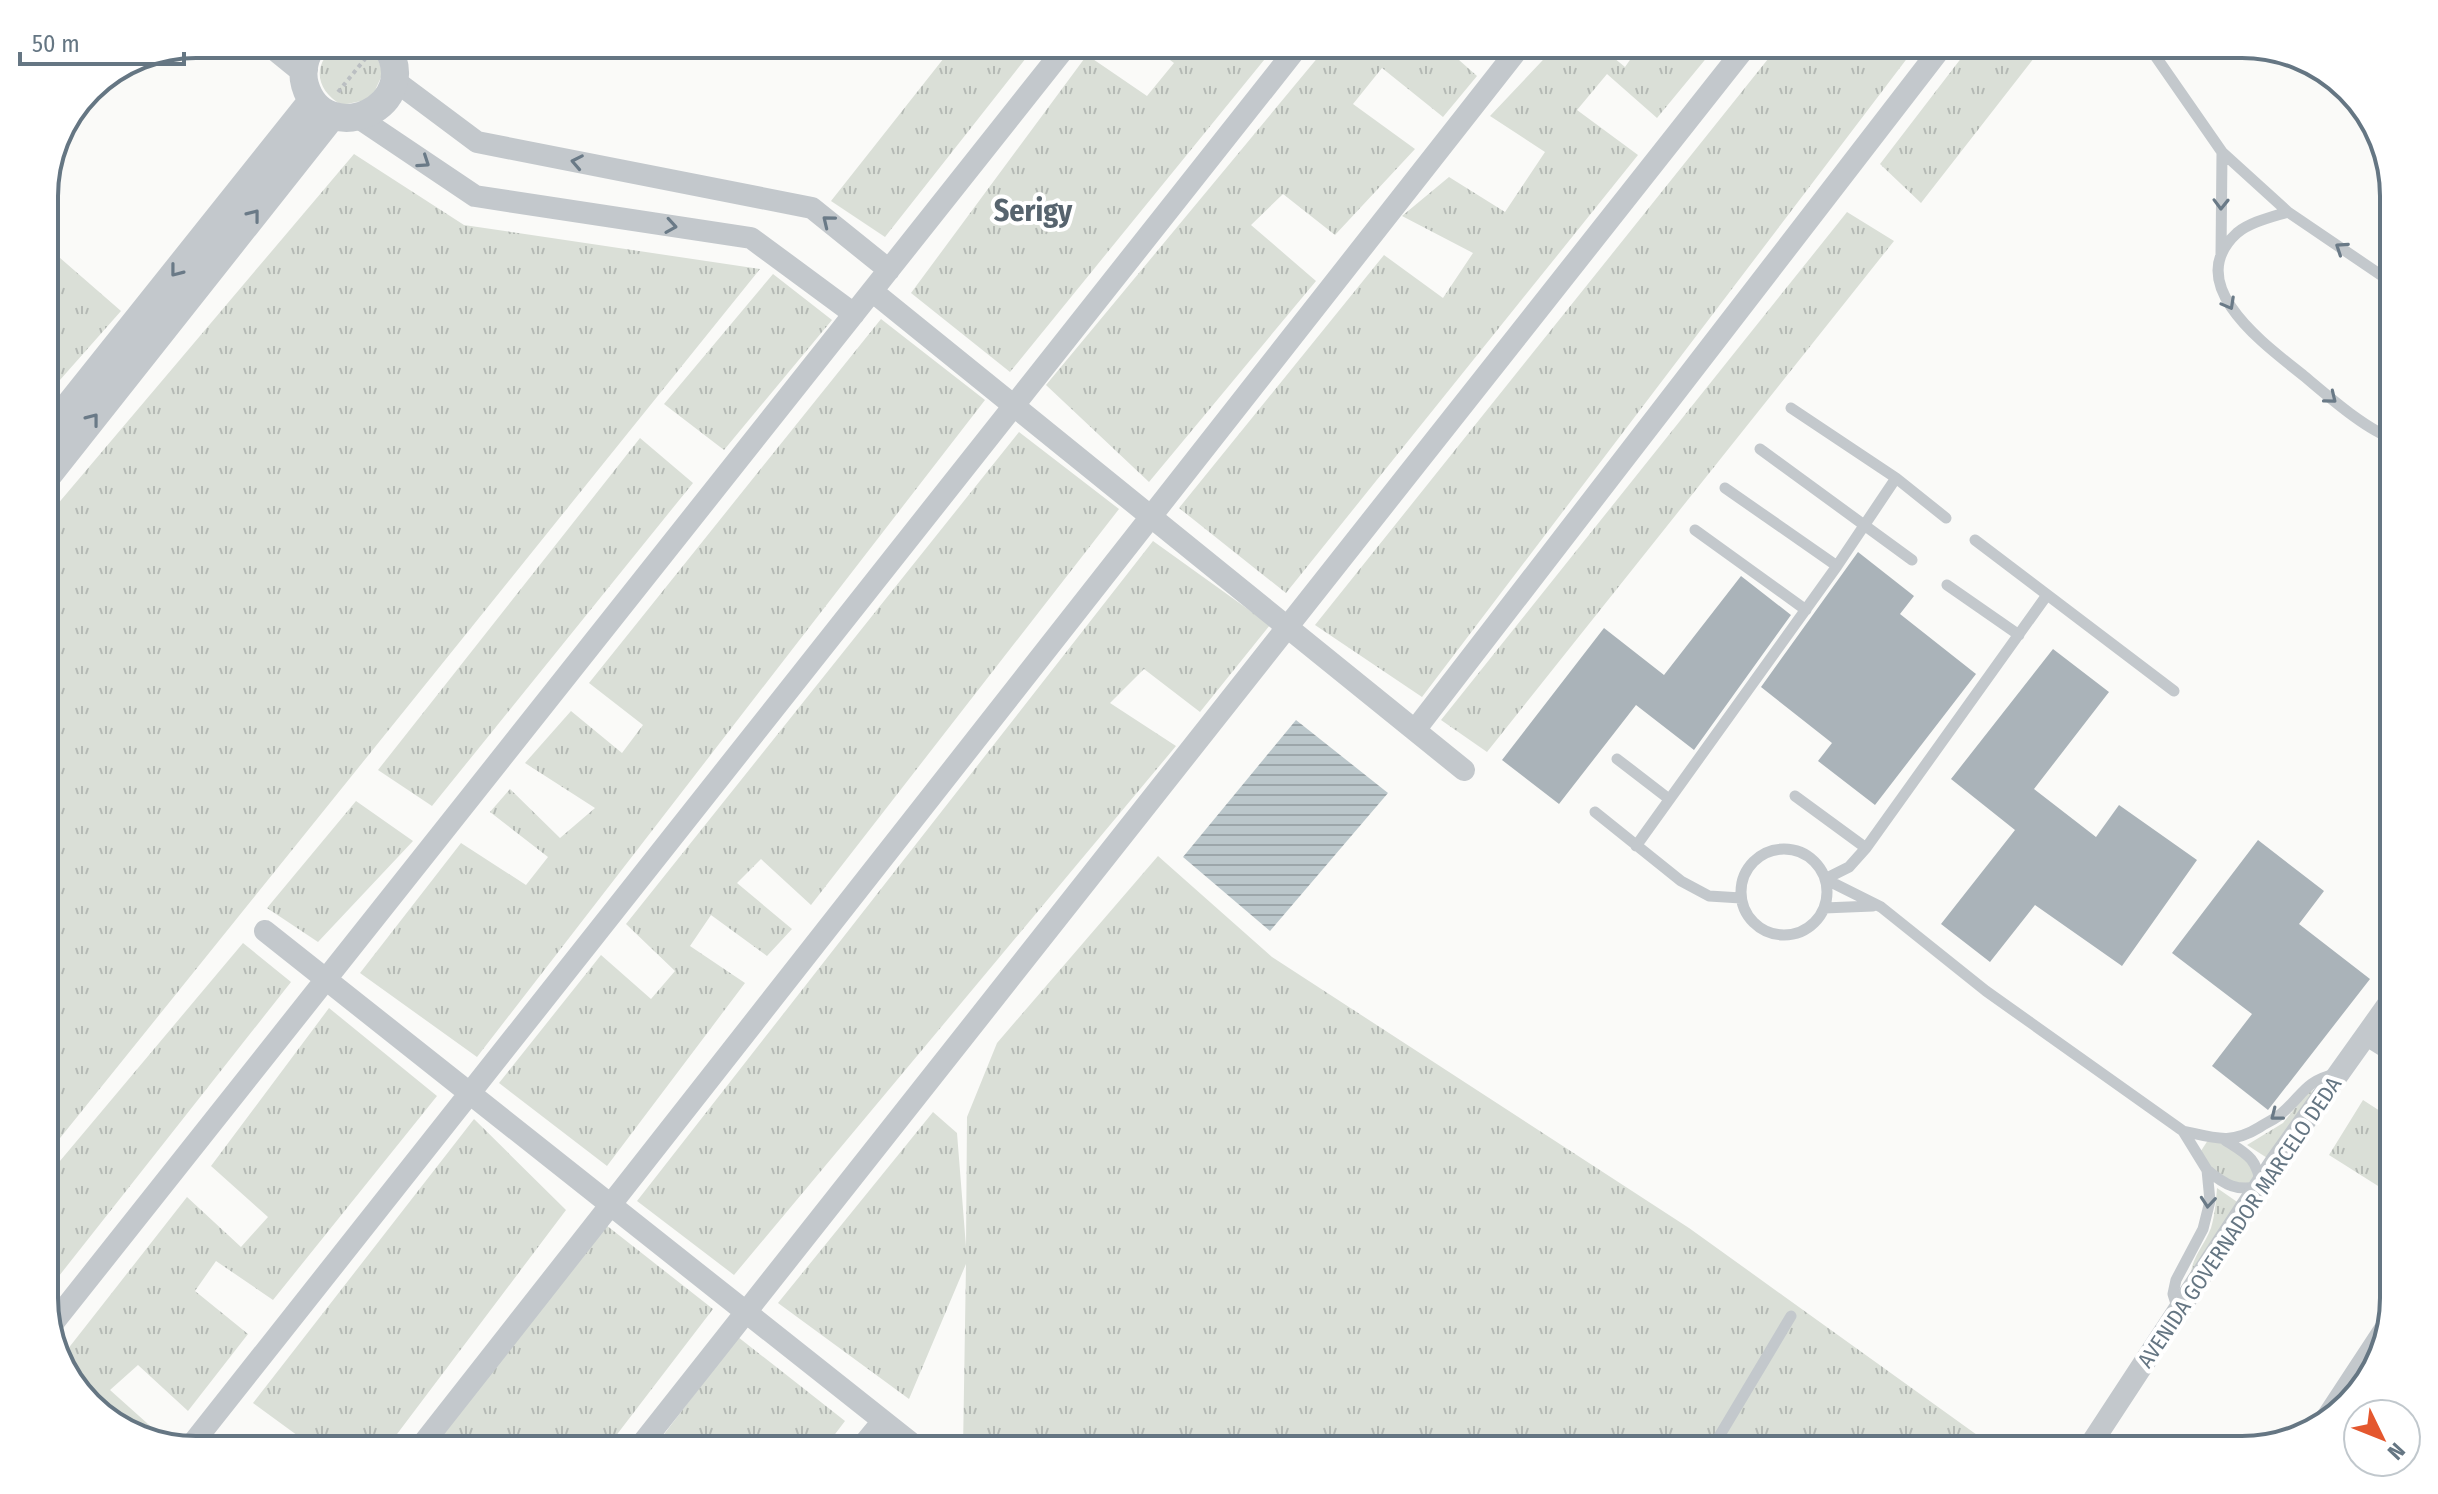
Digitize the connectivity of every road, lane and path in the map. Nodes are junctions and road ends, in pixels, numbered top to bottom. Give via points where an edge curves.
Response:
1 (309, 58) edge
2 (393, 58) edge
3 (1057, 58) edge
4 (1289, 58) edge
5 (1511, 58) edge
6 (1737, 58) edge
7 (1933, 58) edge
8 (2157, 58) edge
9 (394, 80) junction
10 (335, 111) junction
11 (2222, 152) junction
12 (2288, 212) junction
13 (2221, 255) junction
14 (889, 270) junction
15 (2380, 274) edge
16 (872, 291) junction
17 (854, 314) junction
18 (1014, 406) junction
19 (1791, 408) dead end
20 (58, 421) edge
21 (2380, 430) edge
22 (1760, 449) dead end
23 (58, 462) edge
24 (1896, 478) junction
25 (1725, 488) dead end
26 (1151, 516) junction
27 (1946, 518) dead end
28 (1863, 524) junction
29 (1695, 530) dead end
30 (1975, 540) dead end
31 (1912, 560) dead end
32 (1837, 566) junction
33 (1947, 585) dead end
34 (2047, 595) junction
35 (1806, 610) junction
36 (1287, 627) junction
37 (2019, 635) junction
38 (2174, 691) dead end
39 (1415, 730) junction
40 (1617, 759) dead end
41 (1464, 770) dead end
42 (1795, 796) dead end
43 (1669, 799) junction
44 (1595, 812) dead end
45 (1636, 846) junction
46 (1866, 848) junction
47 (1825, 879) junction
48 (1741, 898) junction
49 (1881, 907) junction
50 (1824, 908) junction
51 (265, 931) dead end
52 (326, 979) junction
53 (2380, 1016) edge
54 (2367, 1035) junction
55 (2380, 1043) edge
56 (2339, 1073) junction
57 (470, 1093) junction
58 (2183, 1131) junction
59 (2223, 1139) junction
60 (2207, 1170) junction
61 (2261, 1186) junction
62 (610, 1204) junction
63 (2178, 1311) junction
64 (746, 1312) junction
65 (59, 1315) edge
66 (1791, 1316) dead end
67 (2368, 1355) edge
68 (2344, 1391) edge
69 (883, 1421) junction
70 (198, 1436) edge
71 (429, 1436) edge
72 (648, 1436) edge
73 (871, 1436) edge
74 (902, 1436) edge
75 (1719, 1436) edge
76 (2096, 1436) edge

1 - 10 street via 303,77
2 - 9 street
3 - 14 street
4 - 18 street
5 - 26 street
6 - 36 street
7 - 39 street
8 - 11 lane
9 - 10 street via 374,111
14 -> 9 street via 812,208 477,142
10 -> 17 street via 475,196 751,238
10 -> 20 street
23 -> 10 street
11 - 12 lane
11 -> 13 lane
12 - 13 lane via 2238,232
15 -> 12 lane
13 -> 21 lane via 2219,285 2237,319 2340,405
14 - 16 street
16 - 17 street
16 - 18 street
17 - 52 street
18 - 26 street
18 - 57 street
19 - 24 lane
22 - 28 lane
24 - 27 lane
24 - 28 lane
25 - 32 lane
26 - 36 street
26 - 62 street
28 - 31 lane
28 - 32 lane
29 - 35 lane
30 - 34 lane
32 - 35 lane
33 - 37 lane
34 - 37 lane
34 - 38 lane
35 - 43 lane
36 - 39 street
36 - 64 street
37 - 46 lane
39 - 41 street
40 - 43 lane
42 - 46 lane
43 - 45 lane
44 - 45 lane
45 - 48 lane via 1709,896
46 - 47 lane via 1849,867
47 - 48 lane via 1818,866 1796,851 1768,852 1747,871
47 - 49 lane
47 - 50 lane
48 - 50 lane via 1753,923 1778,935 1806,929
49 - 50 lane
49 - 58 lane via 1986,991
51 - 52 street
52 - 57 street
52 - 65 street
53 - 54 street, AVENIDA GOVERNADOR MARCELO DEDA
54 - 55 street
54 - 56 street, AVENIDA GOVERNADOR MARCELO DEDA
56 -> 59 lane via 2304,1088 2281,1114 2241,1138
56 - 61 street, AVENIDA GOVERNADOR MARCELO DEDA
57 - 62 street
57 - 70 street
58 - 59 lane
58 - 60 lane
59 - 61 lane via 2247,1153 2259,1168
60 - 61 lane via 2226,1185 2245,1190
60 -> 63 lane via 2210,1201 2203,1229 2176,1280
61 - 63 street, AVENIDA GOVERNADOR MARCELO DEDA
62 - 64 street
62 - 71 street
63 - 76 street, AVENIDA GOVERNADOR MARCELO DEDA
64 - 69 street
64 - 72 street
66 - 75 lane
67 - 68 street
69 - 73 street
69 - 74 street

